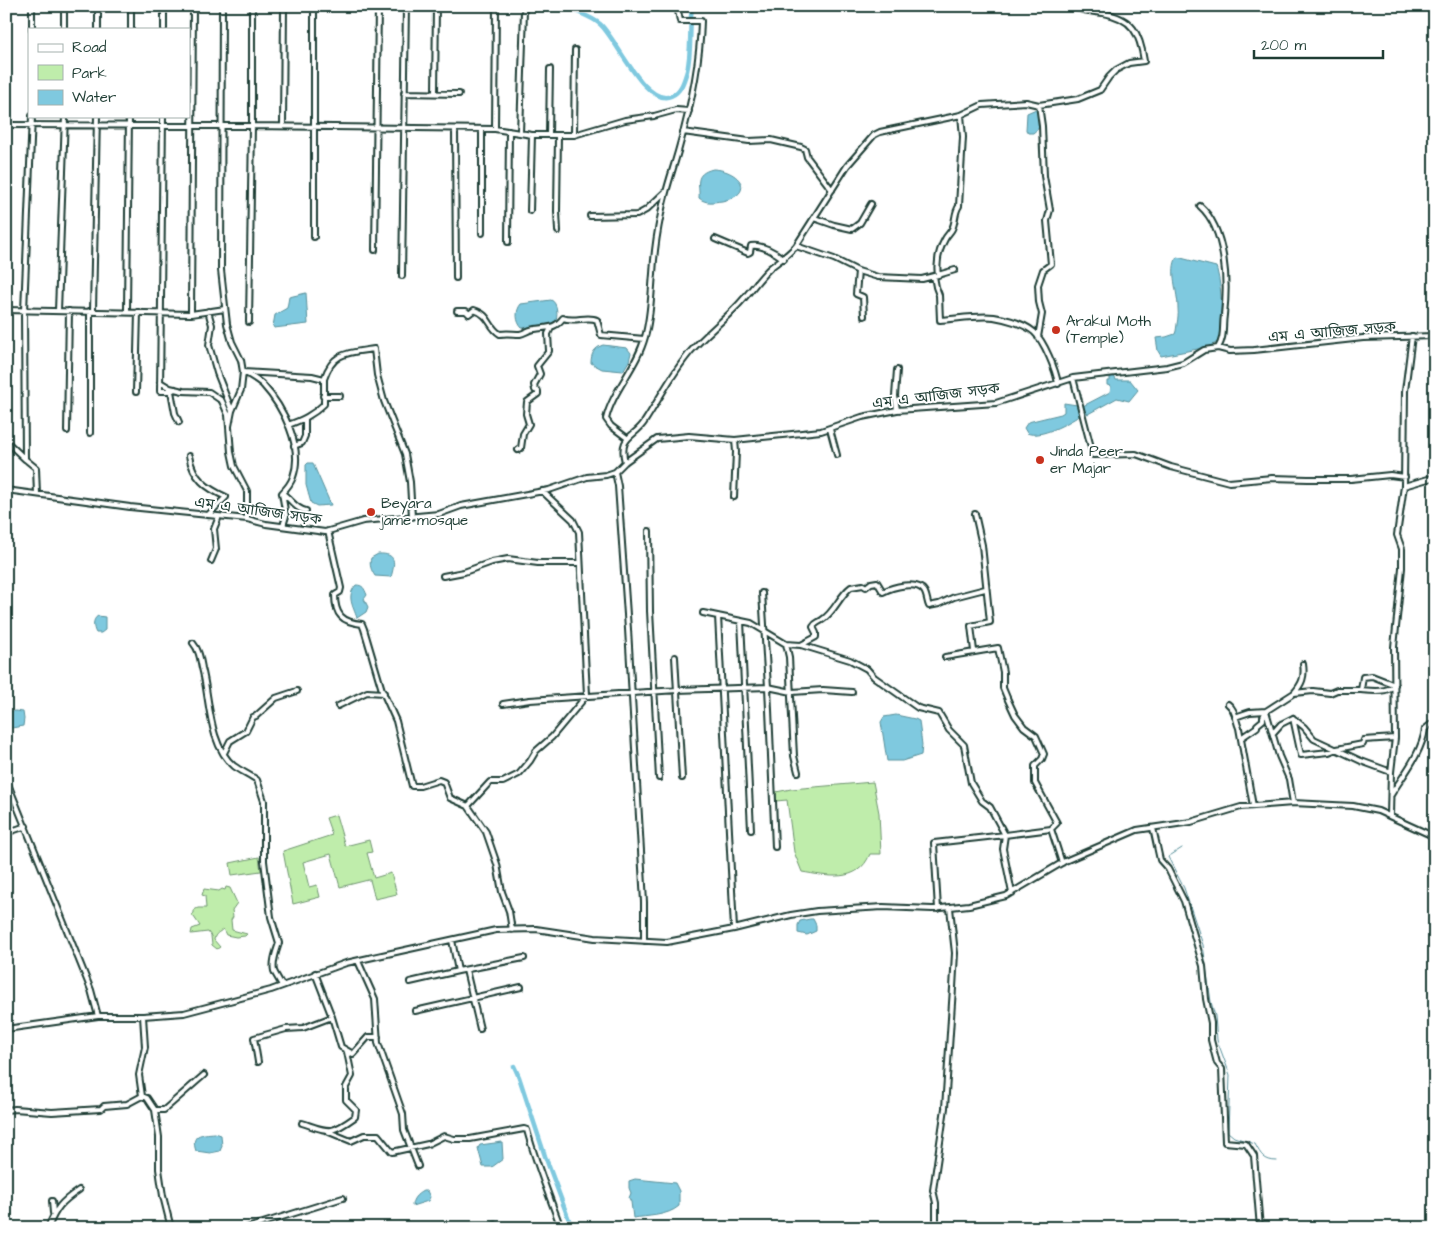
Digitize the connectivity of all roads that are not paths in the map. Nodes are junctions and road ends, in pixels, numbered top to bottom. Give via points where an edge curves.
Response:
1 (32, 6) edge
2 (64, 6) edge
3 (98, 6) edge
4 (131, 6) edge
5 (164, 6) edge
6 (193, 6) edge
7 (222, 6) edge
8 (252, 6) edge
9 (284, 6) edge
10 (314, 6) edge
11 (378, 6) edge
12 (406, 6) edge
13 (436, 6) edge
14 (496, 6) edge
15 (677, 6) edge
16 (1076, 8) dead end
17 (524, 11) dead end
18 (32, 28) edge
19 (64, 28) edge
20 (98, 28) edge
21 (130, 28) edge
22 (164, 28) edge
23 (575, 50) dead end
24 (550, 69) dead end
25 (404, 93) junction
26 (435, 93) junction
27 (459, 94) dead end
28 (1039, 105) junction
29 (689, 111) junction
30 (961, 115) junction
31 (32, 118) edge
32 (65, 118) edge
33 (97, 118) edge
34 (129, 118) edge
35 (163, 118) edge
36 (6, 125) edge
37 (32, 125) junction
38 (65, 125) junction
39 (97, 125) junction
40 (129, 125) junction
41 (193, 125) junction
42 (163, 126) junction
43 (222, 126) junction
44 (252, 126) junction
45 (283, 126) junction
46 (314, 126) junction
47 (377, 128) junction
48 (404, 128) junction
49 (456, 129) junction
50 (482, 129) junction
51 (495, 129) junction
52 (509, 131) junction
53 (683, 132) junction
54 (520, 133) junction
55 (532, 135) junction
56 (549, 135) junction
57 (558, 135) junction
58 (574, 135) junction
59 (832, 190) junction
60 (666, 192) junction
61 (871, 204) dead end
62 (1200, 206) dead end
63 (530, 211) dead end
64 (590, 216) dead end
65 (814, 218) junction
66 (558, 231) dead end
67 (482, 233) dead end
68 (314, 237) dead end
69 (715, 239) dead end
70 (508, 242) dead end
71 (796, 246) junction
72 (375, 250) dead end
73 (784, 258) junction
74 (955, 270) dead end
75 (858, 271) junction
76 (936, 275) junction
77 (402, 276) dead end
78 (456, 278) dead end
79 (225, 309) junction
80 (6, 310) edge
81 (24, 311) junction
82 (58, 311) junction
83 (69, 311) junction
84 (92, 311) junction
85 (126, 311) junction
86 (208, 311) junction
87 (458, 311) dead end
88 (138, 312) junction
89 (160, 313) junction
90 (191, 314) junction
91 (864, 316) dead end
92 (248, 322) dead end
93 (551, 328) junction
94 (1412, 336) junction
95 (1435, 336) edge
96 (1038, 337) junction
97 (644, 339) junction
98 (1218, 348) junction
99 (896, 370) dead end
100 (243, 372) junction
101 (1073, 378) junction
102 (324, 379) junction
103 (160, 382) junction
104 (1058, 384) junction
105 (173, 390) junction
106 (136, 392) dead end
107 (323, 396) junction
108 (340, 396) dead end
109 (897, 410) junction
110 (232, 411) junction
111 (305, 419) junction
112 (179, 422) dead end
113 (288, 425) junction
114 (229, 426) junction
115 (830, 429) junction
116 (67, 431) dead end
117 (90, 433) dead end
118 (627, 438) junction
119 (735, 440) junction
120 (6, 441) edge
121 (294, 446) junction
122 (518, 450) dead end
123 (837, 455) dead end
124 (188, 456) dead end
125 (25, 459) junction
126 (625, 462) junction
127 (616, 472) junction
128 (1405, 477) junction
129 (1435, 477) edge
130 (1404, 486) junction
131 (6, 490) edge
132 (542, 491) junction
133 (282, 493) junction
134 (38, 494) junction
135 (734, 497) dead end
136 (306, 511) dead end
137 (975, 514) dead end
138 (208, 515) junction
139 (412, 517) junction
140 (218, 519) dead end
141 (247, 519) junction
142 (282, 526) junction
143 (328, 531) junction
144 (648, 531) dead end
145 (211, 561) dead end
146 (580, 563) junction
147 (443, 576) dead end
148 (986, 589) junction
149 (762, 593) dead end
150 (703, 613) dead end
151 (718, 616) junction
152 (741, 621) junction
153 (764, 630) junction
154 (193, 642) dead end
155 (786, 644) junction
156 (801, 645) junction
157 (974, 651) junction
158 (675, 657) dead end
159 (945, 657) dead end
160 (1303, 664) dead end
161 (1395, 685) junction
162 (768, 687) junction
163 (744, 688) junction
164 (677, 690) junction
165 (722, 690) junction
166 (1361, 690) junction
167 (296, 691) dead end
168 (655, 692) junction
169 (792, 692) junction
170 (852, 692) dead end
171 (384, 693) junction
172 (632, 693) junction
173 (1294, 693) junction
174 (587, 695) junction
175 (503, 704) dead end
176 (1228, 704) dead end
177 (338, 706) dead end
178 (1266, 711) junction
179 (1235, 717) junction
180 (1293, 718) junction
181 (1435, 722) edge
182 (1273, 733) junction
183 (1241, 738) junction
184 (1395, 738) junction
185 (1337, 749) junction
186 (224, 753) junction
187 (798, 772) dead end
188 (1392, 772) junction
189 (659, 778) dead end
190 (682, 778) dead end
191 (6, 779) edge
192 (1391, 795) junction
193 (1293, 802) junction
194 (468, 806) junction
195 (1253, 806) junction
196 (1390, 816) junction
197 (26, 826) junction
198 (1153, 828) junction
199 (750, 830) dead end
200 (1051, 830) junction
201 (6, 833) edge
202 (1005, 835) junction
203 (1435, 837) edge
204 (775, 847) dead end
205 (1062, 863) junction
206 (1012, 893) junction
207 (950, 908) junction
208 (938, 909) junction
209 (734, 929) junction
210 (512, 930) junction
211 (452, 940) junction
212 (644, 941) junction
213 (524, 958) dead end
214 (358, 961) junction
215 (466, 970) junction
216 (458, 971) junction
217 (315, 973) junction
218 (410, 982) dead end
219 (282, 986) junction
220 (521, 987) dead end
221 (473, 998) junction
222 (415, 1011) dead end
223 (98, 1016) junction
224 (143, 1016) junction
225 (332, 1016) junction
226 (6, 1029) edge
227 (480, 1029) dead end
228 (378, 1037) junction
229 (347, 1052) junction
230 (258, 1062) dead end
231 (204, 1075) dead end
232 (142, 1096) junction
233 (6, 1110) edge
234 (154, 1110) junction
235 (302, 1124) dead end
236 (329, 1132) junction
237 (410, 1148) junction
238 (418, 1166) dead end
239 (79, 1190) dead end
240 (343, 1198) dead end
241 (52, 1201) dead end
242 (53, 1216) junction
243 (48, 1228) edge
244 (171, 1228) edge
245 (247, 1228) edge
246 (488, 1228) edge
247 (496, 1228) edge
248 (560, 1228) edge
249 (936, 1228) edge
250 (1260, 1228) edge

1 - 18 street
2 - 19 street
3 - 20 street
4 - 21 street
5 - 22 street
6 - 41 street
7 - 43 street
8 - 44 street
9 - 45 street
10 - 46 street
11 - 47 street
12 - 25 street
13 - 26 street
14 - 51 street
15 - 29 street via 680,21 701,21 698,70
16 - 28 street via 1102,12 1126,21 1141,41 1144,61 1129,63 1116,70 1100,90 1078,99
17 - 54 street
23 - 58 street
24 - 56 street
25 - 26 street
25 - 48 street
26 - 27 street
28 - 30 street via 1026,102 982,105
28 - 96 street via 1050,210 1047,221 1051,264 1043,270 1038,286 1042,314
29 - 53 street
29 - 58 street via 676,110 625,120
30 - 59 street via 880,132 847,166
30 - 76 street via 960,206 939,254
31 - 37 street
32 - 38 street
33 - 39 street
34 - 40 street
35 - 42 street
36 - 37 street
37 - 38 street
37 - 81 street
38 - 39 street
38 - 82 street
39 - 40 street
39 - 84 street
40 - 42 street
40 - 85 street
41 - 42 street
41 - 43 street
41 - 90 street
42 - 89 street
43 - 44 street
43 - 79 street via 221,270
44 - 45 street
44 - 92 street
45 - 46 street
46 - 47 street
46 - 68 street
47 - 48 street
47 - 72 street
48 - 49 street
48 - 77 street
49 - 50 street
49 - 78 street
50 - 51 street
50 - 67 street
51 - 52 street
52 - 54 street
52 - 70 street
53 - 59 street via 749,141 771,140 801,147
53 - 60 street
54 - 55 street
55 - 56 street
55 - 63 street
56 - 57 street
57 - 58 street
57 - 66 street
59 - 65 street
60 - 64 street via 637,215
60 - 97 street via 654,262 650,318
61 - 65 street via 860,224 852,229
62 - 98 street via 1208,213 1218,233 1222,250 1226,305 1223,339
65 - 71 street
69 - 73 street via 748,253 751,246 757,245
71 - 73 street
71 - 75 street
73 - 118 street via 769,268 690,353 666,385 644,424
74 - 76 street
75 - 76 street via 902,279
75 - 91 street via 856,294 863,297
76 - 96 street via 940,320 993,317 1018,324
79 - 86 street
79 - 100 street
80 - 81 street
81 - 82 street
81 - 125 street
82 - 83 street
83 - 84 street
83 - 116 street
84 - 85 street
84 - 117 street
85 - 88 street
86 - 90 street
86 - 110 street via 212,325 209,345
87 - 93 street via 482,313 500,334 523,334 534,329
88 - 89 street
88 - 106 street
89 - 90 street
89 - 103 street
93 - 97 street via 563,318 568,321 594,318 601,335
93 - 122 street via 549,351 537,366 540,374 534,390 538,394 527,402 528,424
94 - 95 street, এম এ আজিজ সড়ক
94 - 98 street, এম এ আজিজ সড়ক via 1254,350
94 - 128 street via 1406,385
96 - 104 street via 1050,356
97 - 118 street via 606,419
98 - 101 street, এম এ আজিজ সড়ক via 1204,350 1183,363 1167,367
99 - 109 street
100 - 102 street
100 - 110 street via 241,390
100 - 113 street via 262,384 286,416
101 - 104 street, এম এ আজিজ সড়ক
101 - 128 street via 1092,455 1136,454 1229,482 1272,478
102 - 107 street
102 - 139 street via 328,367 338,356 374,349 384,401 405,454
103 - 105 street
103 - 105 street via 160,391
104 - 109 street, এম এ আজিজ সড়ক via 996,403
105 - 112 street
105 - 114 street via 209,392 222,401
107 - 108 street
107 - 111 street via 324,404
109 - 115 street, এম এ আজিজ সড়ক via 862,417
110 - 114 street
111 - 113 street
111 - 121 street via 305,436 302,443
113 - 121 street
114 - 141 street via 233,459 247,490
115 - 119 street, এম এ আজিজ সড়ক
115 - 123 street
118 - 126 street
119 - 126 street, এম এ আজিজ সড়ক via 688,436 657,439
119 - 135 street
120 - 125 street
121 - 133 street via 293,478
124 - 138 street via 197,479 226,497
125 - 134 street via 36,468
126 - 127 street, এম এ আজিজ সড়ক
127 - 132 street, এম এ আজিজ সড়ক
127 - 172 street
128 - 130 street
129 - 130 street
130 - 161 street via 1397,535 1402,549 1402,568 1394,647
131 - 134 street, এম এ আজিজ সড়ক
132 - 139 street, এম এ আজিজ সড়ক
132 - 146 street via 573,520 579,532
133 - 136 street via 292,504
133 - 142 street via 286,516
134 - 138 street, এম এ আজিজ সড়ক
137 - 148 street
138 - 141 street, এম এ আজিজ সড়ক
139 - 143 street, এম এ আজিজ সড়ক via 364,521
140 - 145 street via 214,529 216,549
141 - 142 street, এম এ আজিজ সড়ক
142 - 143 street, এম এ আজিজ সড়ক
143 - 171 street via 341,588 335,595 335,604 340,616 362,624
144 - 168 street
146 - 147 street via 508,559
146 - 174 street
148 - 156 street via 929,606 920,587 896,586 883,592 877,582 866,587 851,587 827,616 812,627 816,637
148 - 157 street via 990,622 970,626
149 - 153 street
150 - 151 street
151 - 152 street
151 - 165 street
152 - 153 street
152 - 163 street
153 - 155 street
153 - 162 street
154 - 186 street via 198,648 212,723
155 - 156 street
155 - 169 street
156 - 202 street via 850,660 918,708 939,713 964,746 971,783 982,801 990,807
157 - 159 street
157 - 200 street via 998,648 1003,688 1008,700 1024,727 1042,745 1044,754 1035,766 1034,783 1057,823
158 - 164 street
160 - 173 street via 1301,684
161 - 166 street via 1391,689
161 - 166 street via 1372,676 1363,677
161 - 184 street
162 - 163 street
162 - 169 street
162 - 204 street
163 - 165 street
163 - 199 street
164 - 165 street
164 - 168 street
164 - 190 street
165 - 209 street
166 - 173 street
167 - 186 street via 276,698 253,717 246,731 230,741
168 - 172 street
168 - 189 street
169 - 170 street
169 - 187 street via 794,756
171 - 177 street via 367,692
171 - 194 street via 396,721 412,786 438,780 444,782 450,798
172 - 174 street
172 - 212 street
173 - 178 street
174 - 175 street
174 - 194 street via 518,774 502,782 490,782
176 - 179 street via 1233,708
178 - 179 street
178 - 182 street
178 - 183 street via 1264,720
179 - 183 street
180 - 182 street
180 - 185 street via 1314,739
180 - 185 street via 1301,755
181 - 192 street via 1425,729 1417,754
182 - 193 street via 1289,779
183 - 195 street
184 - 185 street via 1364,740 1363,744
184 - 188 street
185 - 188 street
186 - 219 street via 233,765 257,780 264,801 264,861 271,918 279,943 274,956 274,972
188 - 192 street
191 - 197 street
192 - 196 street
193 - 195 street
193 - 196 street via 1353,806
194 - 210 street via 486,832
195 - 198 street
196 - 203 street
197 - 201 street
197 - 223 street via 91,990
198 - 205 street via 1119,836
198 - 250 street via 1160,860 1184,901 1203,966 1211,1040 1217,1063 1222,1069 1225,1142 1246,1144 1254,1156
200 - 202 street
200 - 205 street
202 - 206 street via 1004,849
202 - 208 street via 934,843
205 - 206 street
206 - 207 street via 969,906
207 - 208 street
207 - 249 street via 955,953 954,988 945,1108 933,1190
208 - 209 street via 883,907 817,911
209 - 212 street via 667,942
210 - 211 street via 496,930
210 - 212 street via 536,929
211 - 214 street
211 - 216 street
213 - 215 street
214 - 217 street
214 - 228 street via 374,999
215 - 216 street
215 - 221 street
216 - 218 street
217 - 219 street
217 - 225 street
219 - 224 street via 184,1013
220 - 221 street
221 - 222 street
221 - 227 street
223 - 224 street
223 - 226 street
224 - 232 street via 145,1047 139,1075
225 - 229 street via 341,1047
225 - 230 street via 303,1028 254,1038
228 - 229 street via 368,1036 353,1054
228 - 237 street via 404,1114 404,1130
229 - 236 street via 352,1076 346,1087 346,1100 356,1110 355,1117
231 - 234 street via 164,1110
232 - 233 street via 127,1104 101,1109
232 - 234 street
234 - 244 street via 159,1137 160,1178
235 - 236 street
236 - 237 street via 351,1141 364,1135 378,1135 392,1152
237 - 238 street
237 - 248 street via 444,1136 470,1138 527,1130
239 - 242 street via 63,1200
240 - 245 street
241 - 242 street
242 - 243 street
246 - 247 street via 495,1225

